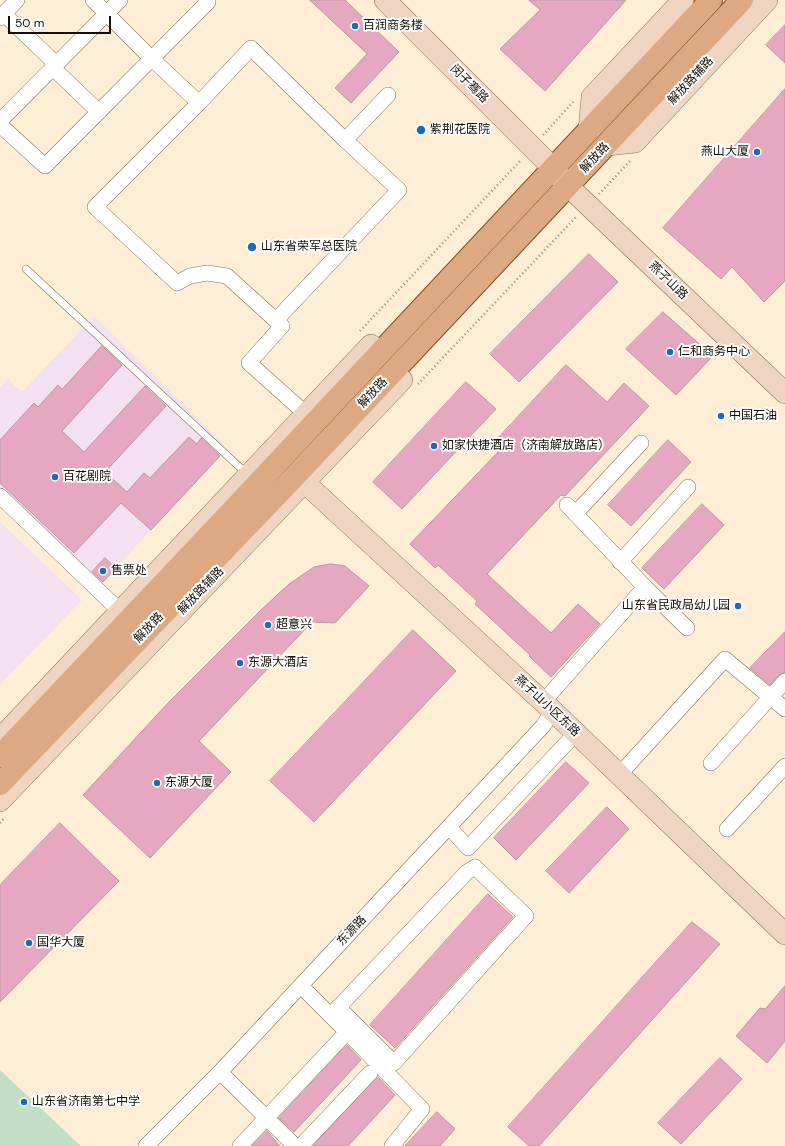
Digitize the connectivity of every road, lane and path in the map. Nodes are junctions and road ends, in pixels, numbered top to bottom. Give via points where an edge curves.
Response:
1 (17, 0) edge
2 (93, 0) edge
3 (120, 0) edge
4 (206, 0) edge
5 (385, 0) edge
6 (683, 0) edge
7 (711, 0) edge
8 (742, 0) edge
9 (767, 0) edge
10 (106, 14) junction
11 (2, 16) edge
12 (152, 59) junction
13 (55, 66) junction
14 (388, 95) dead end
15 (199, 103) junction
16 (99, 112) junction
17 (0, 121) edge
18 (589, 130) junction
19 (345, 140) junction
20 (607, 145) junction
21 (553, 168) junction
22 (571, 184) junction
23 (26, 269) dead end
24 (276, 320) junction
25 (381, 344) junction
26 (406, 358) junction
27 (402, 380) joint
28 (785, 383) edge
29 (785, 393) edge
30 (306, 414) junction
31 (642, 442) dead end
32 (249, 475) junction
33 (304, 482) junction
34 (688, 487) dead end
35 (0, 496) edge
36 (620, 562) junction
37 (644, 588) junction
38 (121, 612) junction
39 (687, 628) dead end
40 (785, 681) edge
41 (770, 696) junction
42 (548, 707) junction
43 (785, 709) edge
44 (576, 733) junction
45 (0, 739) edge
46 (0, 756) edge
47 (711, 763) dead end
48 (785, 766) edge
49 (619, 775) junction
50 (0, 784) edge
51 (0, 801) edge
52 (449, 827) junction
53 (727, 829) dead end
54 (785, 934) edge
55 (301, 986) junction
56 (334, 1011) junction
57 (347, 1032) junction
58 (220, 1072) junction
59 (370, 1073) dead end
60 (266, 1117) junction
61 (146, 1146) edge
62 (240, 1146) edge
63 (295, 1146) edge
64 (301, 1146) edge
65 (392, 1146) edge

1 - 11 street
2 - 10 street
3 - 10 street
4 - 12 street via 208,2
5 - 21 street, 闵子骞路
6 - 18 street via 592,97
7 - 18 main road, 解放路
8 - 20 main road, 解放路
9 - 20 street, 解放路辅路 via 635,142
10 - 12 street
10 - 13 street
11 - 13 street
12 - 15 street
12 - 16 street
13 - 16 street
13 - 17 street
14 - 19 street
15 - 19 street via 251,48
15 - 24 street via 95,208 177,283 190,276 207,273 227,276
16 - 17 street via 45,166
18 - 21 main road, 解放路
19 - 24 street via 399,190
20 - 22 main road, 解放路
21 - 22 street, 燕子山路
21 - 25 main road, 解放路
22 - 26 main road, 解放路
22 - 28 street, 燕子山路
22 - 29 street, 燕子山路
23 - 32 lane
24 - 30 street via 282,326 249,363
25 - 30 street
25 - 46 main road, 解放路
26 - 27 main road
26 - 50 main road, 解放路
27 - 33 street, 解放路辅路
30 - 32 street
31 - 36 street via 571,509
32 - 38 street
33 - 42 street, 燕子山小区东路
33 - 51 street, 解放路辅路
34 - 36 street
35 - 38 street
36 - 37 street
37 - 39 street
37 - 42 street, 东源路
38 - 45 street
40 - 41 street
41 - 43 street
41 - 47 street
41 - 49 street via 725,659
42 - 44 street, 燕子山小区东路
42 - 52 street, 东源路 via 543,726
44 - 49 street, 燕子山小区东路
44 - 52 street via 468,848
48 - 53 street
49 - 54 street, 燕子山小区东路
52 - 55 street, 东源路
55 - 56 street
55 - 58 street, 东源路
56 - 56 street via 467,872 476,867 526,916 394,1063
56 - 57 street
57 - 60 street
57 - 65 street via 422,1109
58 - 60 street
58 - 61 street, 东源路
59 - 64 street
60 - 62 street
60 - 63 street

